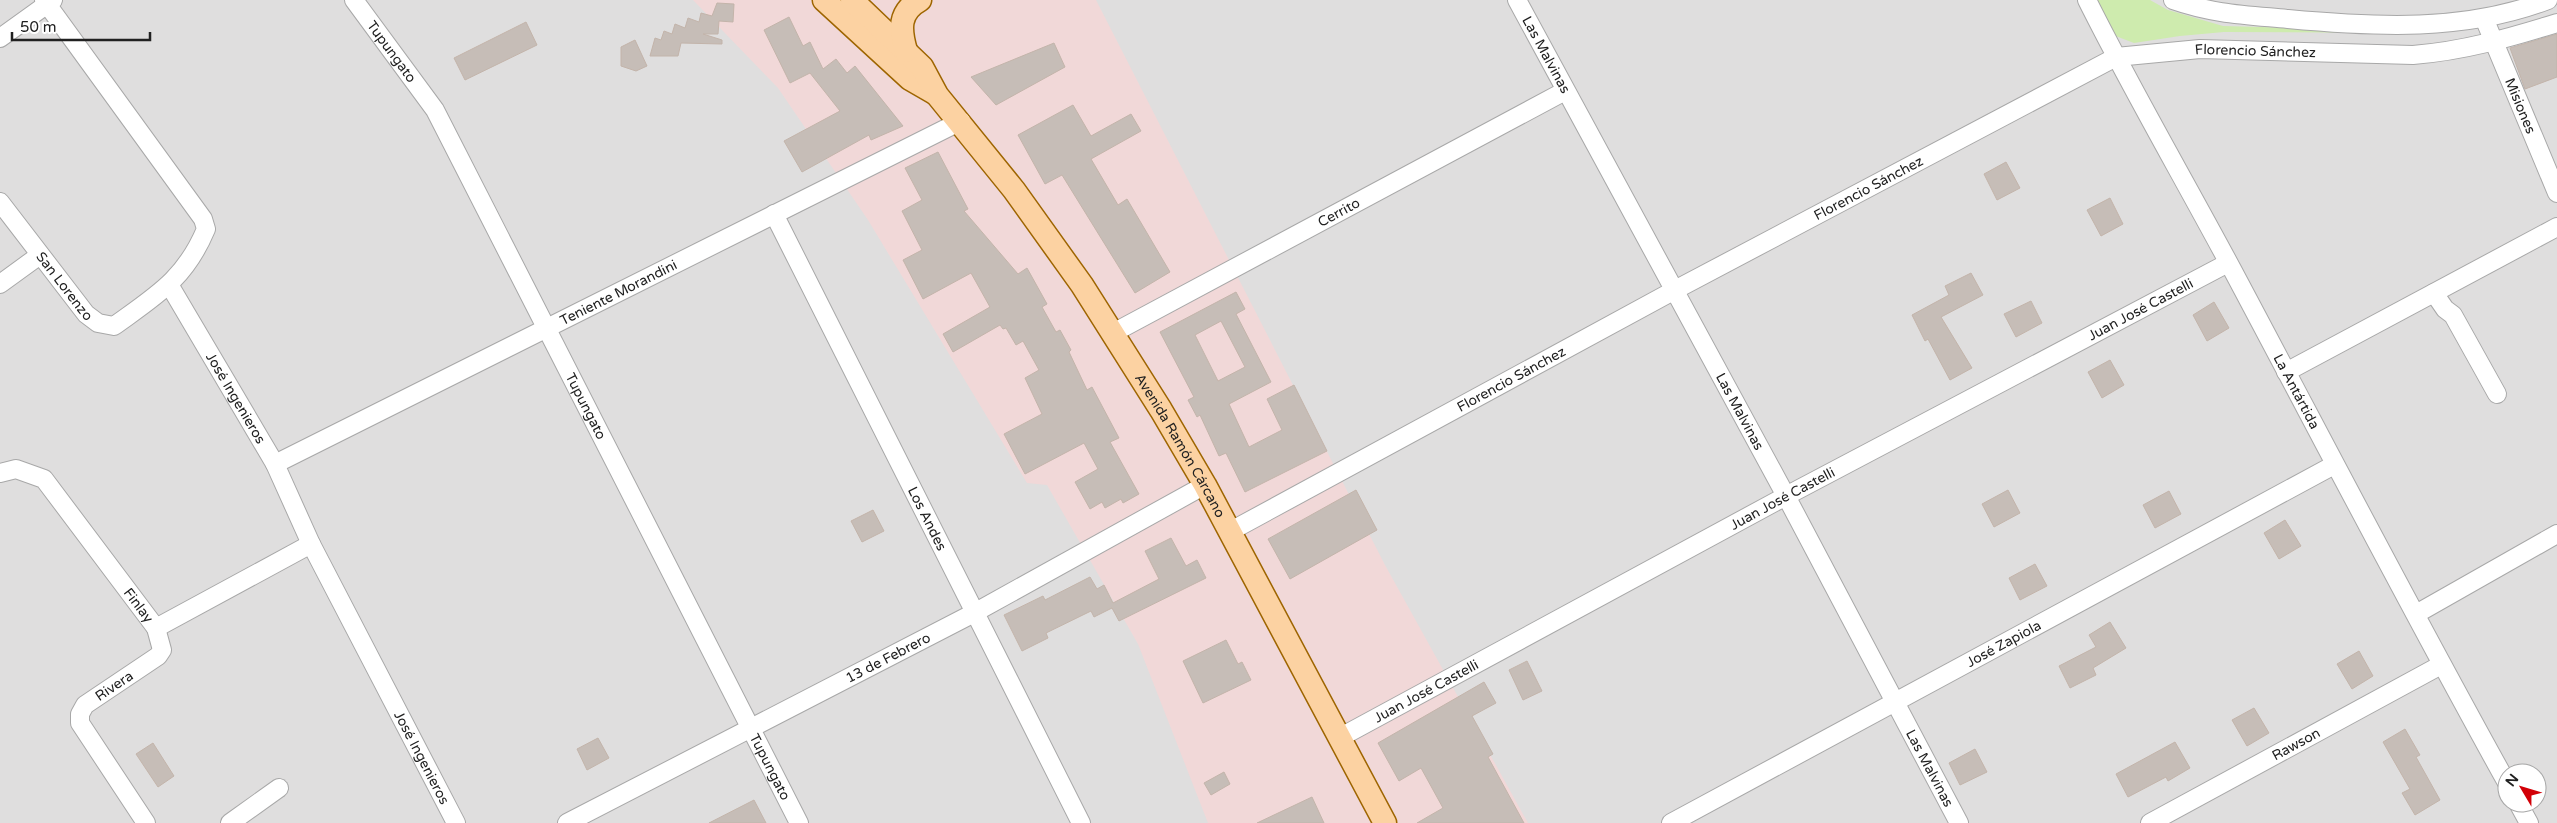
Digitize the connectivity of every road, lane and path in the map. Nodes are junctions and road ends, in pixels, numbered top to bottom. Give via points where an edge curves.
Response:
1 (354, 0) edge
2 (824, 0) edge
3 (852, 0) edge
4 (920, 0) edge
5 (1517, 0) edge
6 (2088, 0) edge
7 (2172, 0) edge
8 (2548, 0) edge
9 (48, 2) edge
10 (2484, 18) junction
11 (2557, 23) edge
12 (0, 38) edge
13 (2492, 43) junction
14 (906, 51) junction
15 (2116, 57) junction
16 (1565, 91) junction
17 (937, 95) junction
18 (960, 121) junction
19 (2557, 193) edge
20 (0, 202) edge
21 (774, 214) junction
22 (2557, 227) edge
23 (40, 255) junction
24 (2228, 263) junction
25 (0, 284) edge
26 (170, 286) junction
27 (1673, 290) junction
28 (2434, 293) junction
29 (548, 329) junction
30 (1113, 333) junction
31 (2286, 372) junction
32 (2497, 394) dead end
33 (275, 464) junction
34 (2334, 465) junction
35 (0, 473) edge
36 (1205, 485) junction
37 (1786, 496) junction
38 (1229, 532) junction
39 (2557, 534) edge
40 (311, 544) junction
41 (974, 613) junction
42 (2416, 614) junction
43 (156, 628) junction
44 (2441, 665) junction
45 (1895, 702) junction
46 (751, 727) junction
47 (1339, 738) junction
48 (2497, 765) edge
49 (279, 788) dead end
50 (146, 823) edge
51 (230, 823) edge
52 (456, 823) edge
53 (567, 823) edge
54 (799, 823) edge
55 (1081, 823) edge
56 (1384, 823) edge
57 (1671, 823) edge
58 (1959, 823) edge
59 (2150, 823) edge

1 - 29 street, Tupungato via 435,110
2 - 17 main road, Avenida Ramón Cárcano via 910,79
3 - 14 main road, Avenida Ramón Cárcano
4 - 14 main road via 908,9 902,22
5 - 16 street, Las Malvinas
6 - 15 street, La Antártida
7 - 10 street via 2241,17 2332,23 2426,25
8 - 10 street
9 - 12 street
9 - 26 street via 203,219 206,228 196,252
10 - 13 street, Misiones
11 - 13 street, Florencio Sánchez
13 - 15 street, Florencio Sánchez via 2413,55 2200,49
13 - 19 street, Misiones
14 - 17 main road, Avenida Ramón Cárcano via 922,67
15 - 24 street, La Antártida
15 - 27 street, Florencio Sánchez
16 - 27 street, Las Malvinas
16 - 30 street, Cerrito
17 - 18 main road, Avenida Ramón Cárcano
18 - 21 street, Teniente Morandini
18 - 30 main road, Avenida Ramón Cárcano via 1041,226
20 - 23 street, San Lorenzo
21 - 29 street, Teniente Morandini
21 - 41 street, Los Andes
22 - 28 street
23 - 25 street
23 - 26 street, San Lorenzo via 86,314 98,323 114,326
24 - 31 street, La Antártida
24 - 37 street, Juan José Castelli
26 - 33 street, José Ingenieros
27 - 37 street, Las Malvinas
27 - 38 street, Florencio Sánchez
28 - 31 street
28 - 32 street via 2452,315
29 - 33 street, Teniente Morandini
29 - 46 street, Tupungato
30 - 36 main road, Avenida Ramón Cárcano
31 - 34 street, La Antártida
33 - 40 street, José Ingenieros
34 - 42 street, La Antártida
34 - 45 street, José Zapiola
35 - 43 street, Finlay via 16,469 44,479
36 - 38 main road, Avenida Ramón Cárcano
36 - 41 street, 13 de Febrero
37 - 45 street, Las Malvinas
37 - 47 street, Juan José Castelli
38 - 47 main road, Avenida Ramón Cárcano
39 - 42 street
40 - 43 street, Finlay
40 - 52 street, José Ingenieros
41 - 46 street, 13 de Febrero
41 - 55 street, Los Andes
42 - 44 street, La Antártida
43 - 50 street, Rivera via 162,650 158,656 85,705 80,714 80,723
44 - 48 street, La Antártida
44 - 59 street, Rawson
45 - 57 street, José Zapiola
45 - 58 street, Las Malvinas
46 - 53 street, 13 de Febrero
46 - 54 street, Tupungato
47 - 56 main road, Avenida Ramón Cárcano
49 - 51 street

